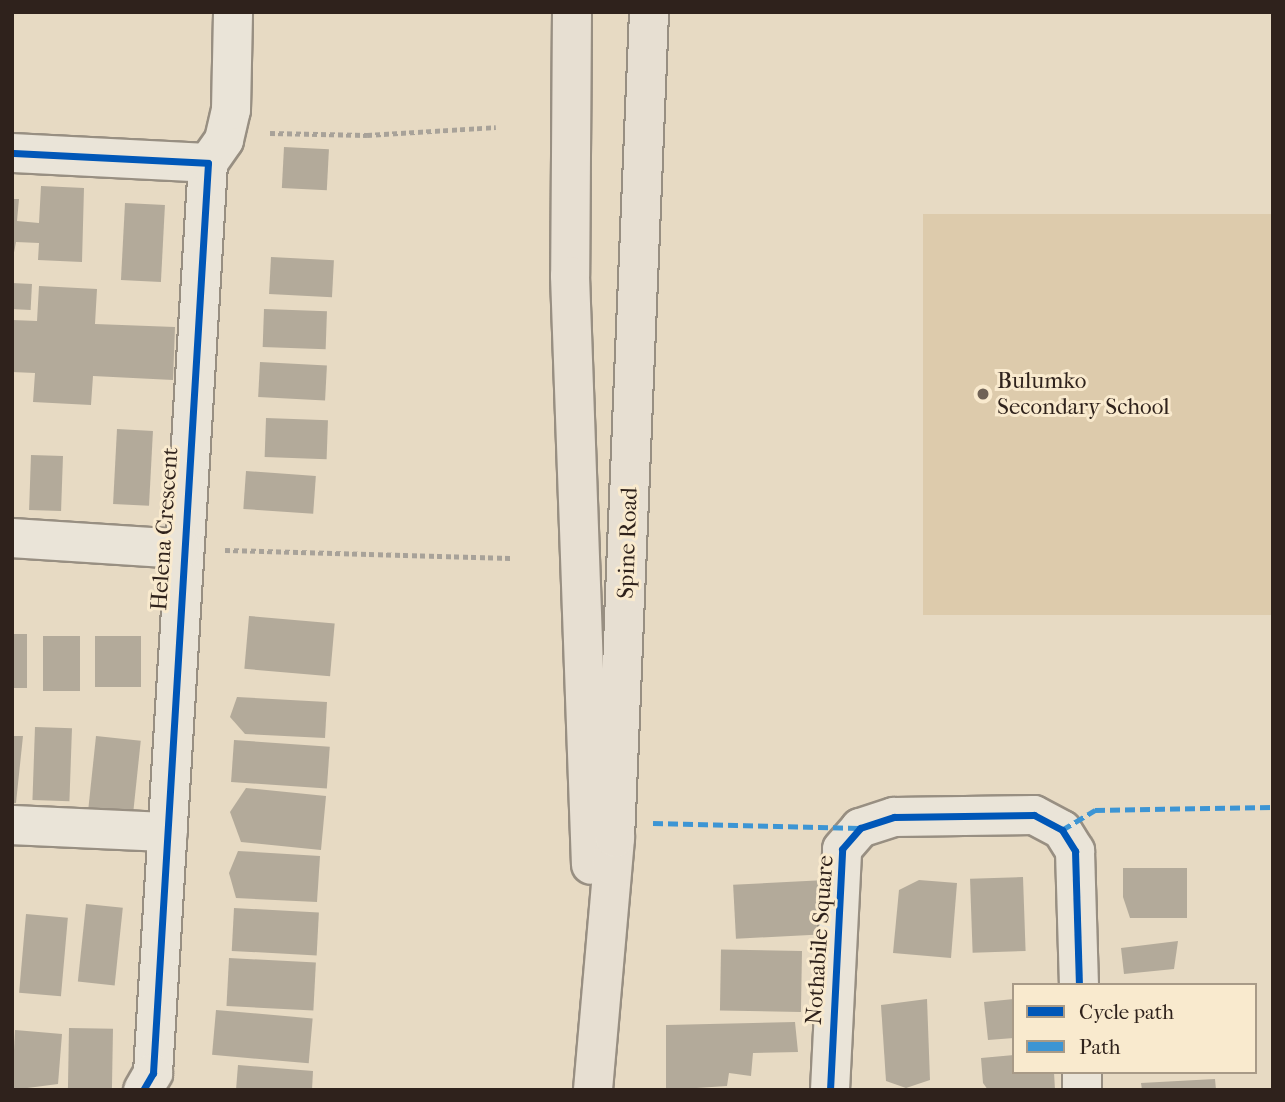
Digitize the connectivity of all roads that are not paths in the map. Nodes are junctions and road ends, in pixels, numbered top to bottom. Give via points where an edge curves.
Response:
1 (233, 12) edge
2 (572, 12) edge
3 (649, 12) edge
4 (12, 153) edge
5 (208, 163) junction
6 (12, 538) edge
7 (182, 549) junction
8 (12, 825) edge
9 (168, 832) junction
10 (1079, 983) edge
11 (593, 1082) edge
12 (143, 1090) edge
13 (830, 1090) edge

1 - 5 street via 228,125 224,141
2 - 11 main road, Spine Road via 570,276 590,820
3 - 11 main road, Spine Road via 615,838
4 - 5 street
5 - 7 street, Helena Crescent
6 - 7 street
7 - 9 street, Helena Crescent
8 - 9 street
9 - 12 street, Helena Crescent via 153,1073
10 - 13 street, Nothabile Square via 1075,851 1062,830 1034,815 894,817 860,828 842,849

